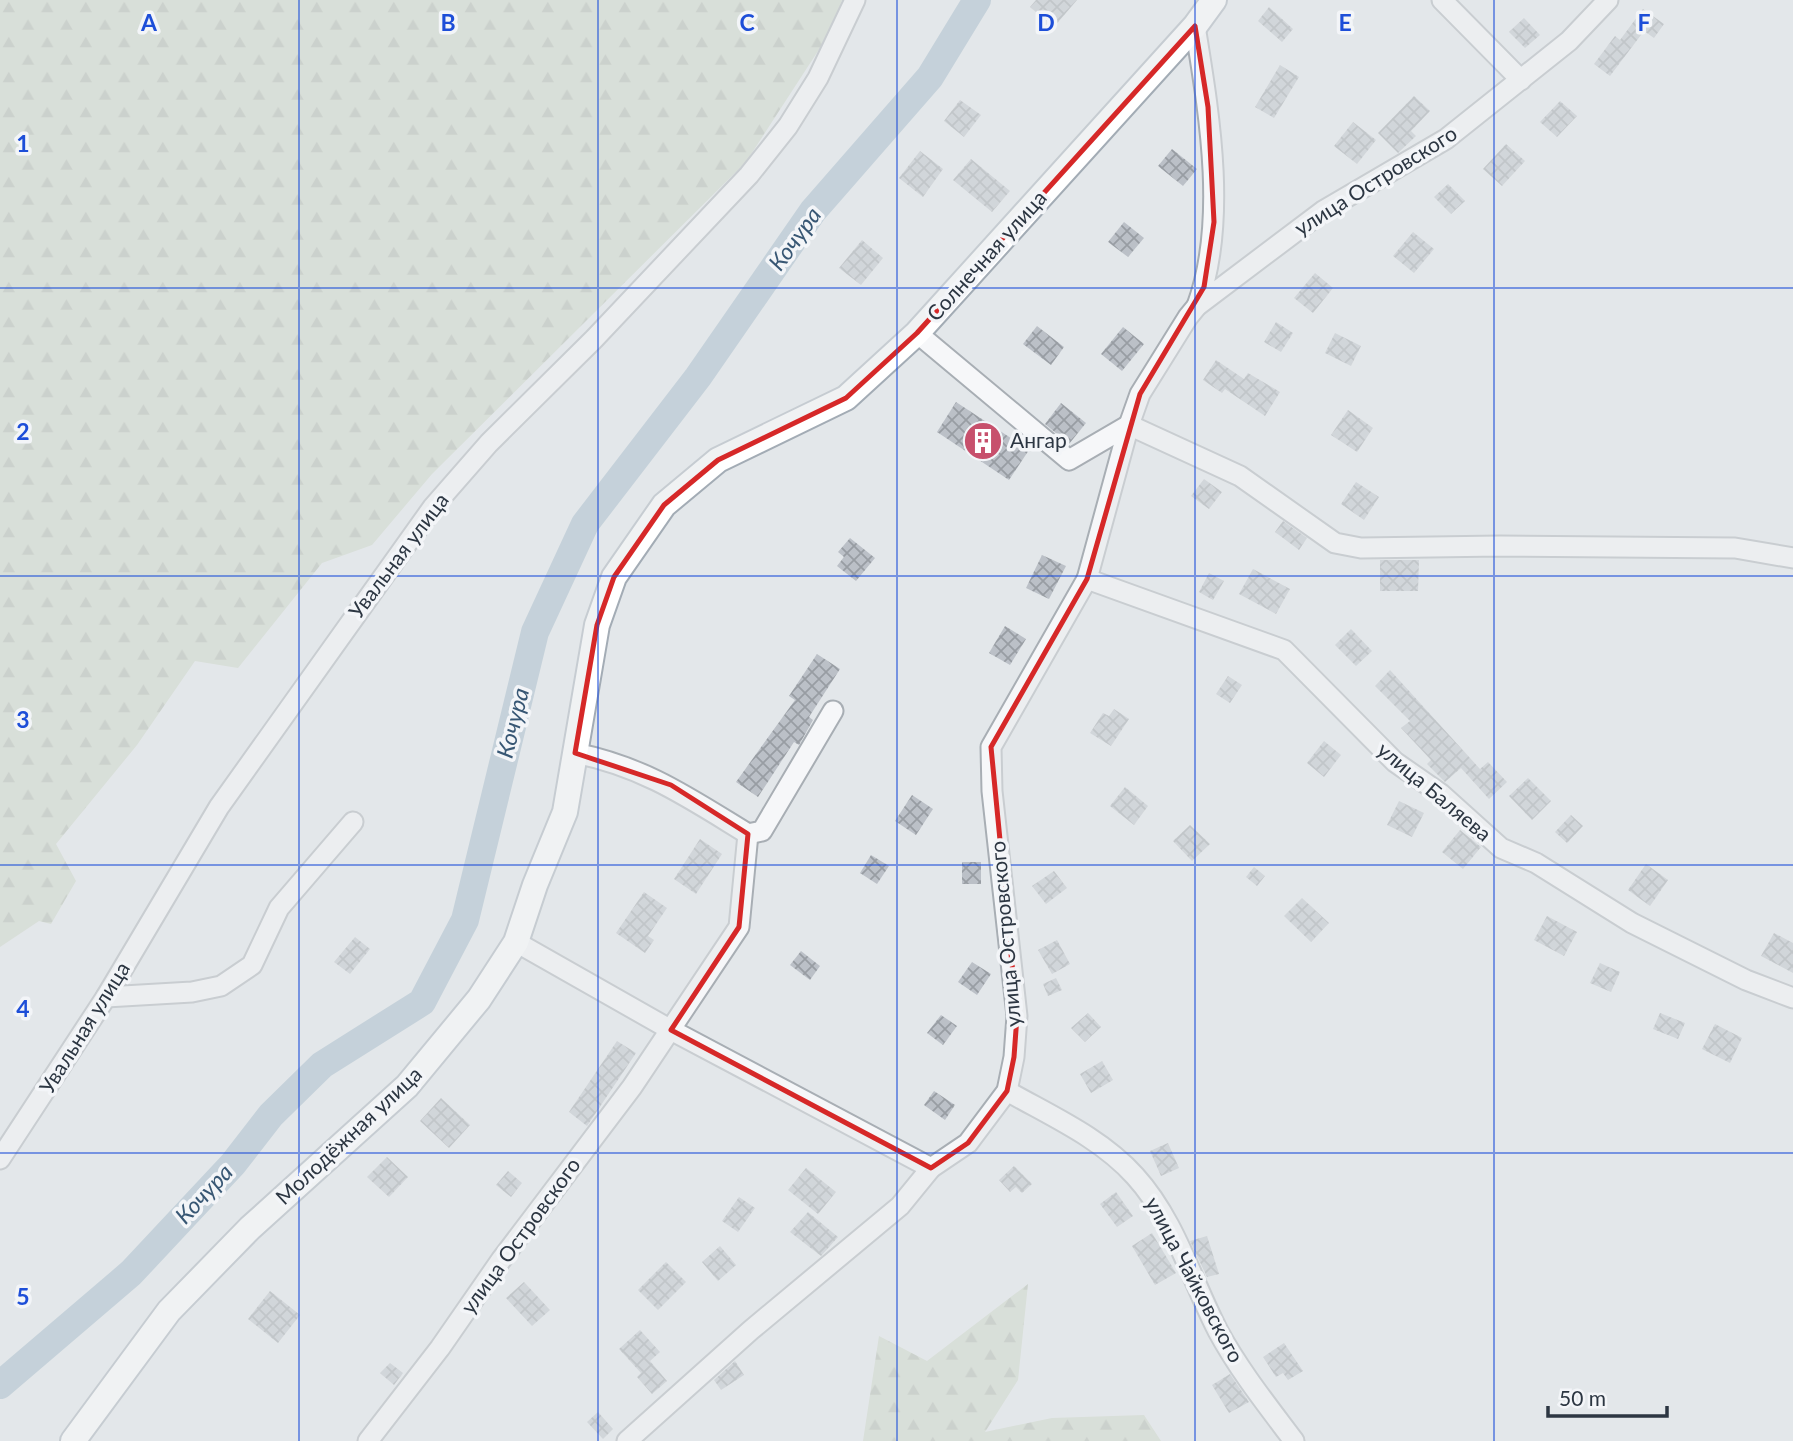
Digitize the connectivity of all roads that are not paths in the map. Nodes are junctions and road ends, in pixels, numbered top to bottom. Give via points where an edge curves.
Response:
1 (855, 0) edge
2 (1214, 0) edge
3 (1442, 0) edge
4 (1608, 0) edge
5 (1195, 26) junction
6 (1521, 80) junction
7 (1197, 306) junction
8 (917, 333) junction
9 (1129, 425) junction
10 (718, 460) joint
11 (1793, 558) edge
12 (1087, 579) junction
13 (833, 711) dead end
14 (575, 753) junction
15 (353, 822) dead end
16 (748, 834) junction
17 (516, 942) junction
18 (106, 998) junction
19 (1793, 998) edge
20 (671, 1030) junction
21 (1007, 1091) junction
22 (0, 1159) edge
23 (931, 1168) junction
24 (73, 1441) edge
25 (368, 1441) edge
26 (626, 1441) edge
27 (1294, 1441) edge

1 - 18 street, Увальная улица via 818,78 749,175 594,340 489,443 433,507 219,807
2 - 5 main road, Солнечная улица
3 - 6 street
4 - 6 street, улица Островского via 1569,41
5 - 7 street, улица Островского via 1208,107 1214,222
5 - 8 main road, Солнечная улица
6 - 7 street, улица Островского via 1446,139 1323,211
7 - 9 street, улица Островского via 1140,394
8 - 9 street via 1069,460
8 - 10 main road, Солнечная улица via 846,398
9 - 11 street via 1240,476 1335,543 1361,548 1735,548
9 - 12 street, улица Островского
10 - 14 main road, Молодёжная улица via 664,505 614,577 597,625
12 - 19 street, улица Баляева via 1284,650 1395,762 1441,794 1501,848 1536,863 1632,923 1746,980
12 - 21 street, улица Островского via 991,747 1017,1016
13 - 16 street via 762,831
14 - 16 street via 671,785
14 - 17 main road, Молодёжная улица via 565,812
15 - 18 street via 279,908 252,965 221,986
16 - 20 street, улица Островского via 738,927
17 - 20 street
17 - 24 main road, Молодёжная улица via 479,999 407,1086 250,1228 169,1311
18 - 22 street, Увальная улица
20 - 23 street
20 - 25 street, улица Островского
21 - 23 street, улица Островского via 968,1143
21 - 27 street, улица Чайковского via 1105,1147 1142,1184 1171,1228 1219,1333
23 - 26 street, улица Островского via 900,1206 751,1329

